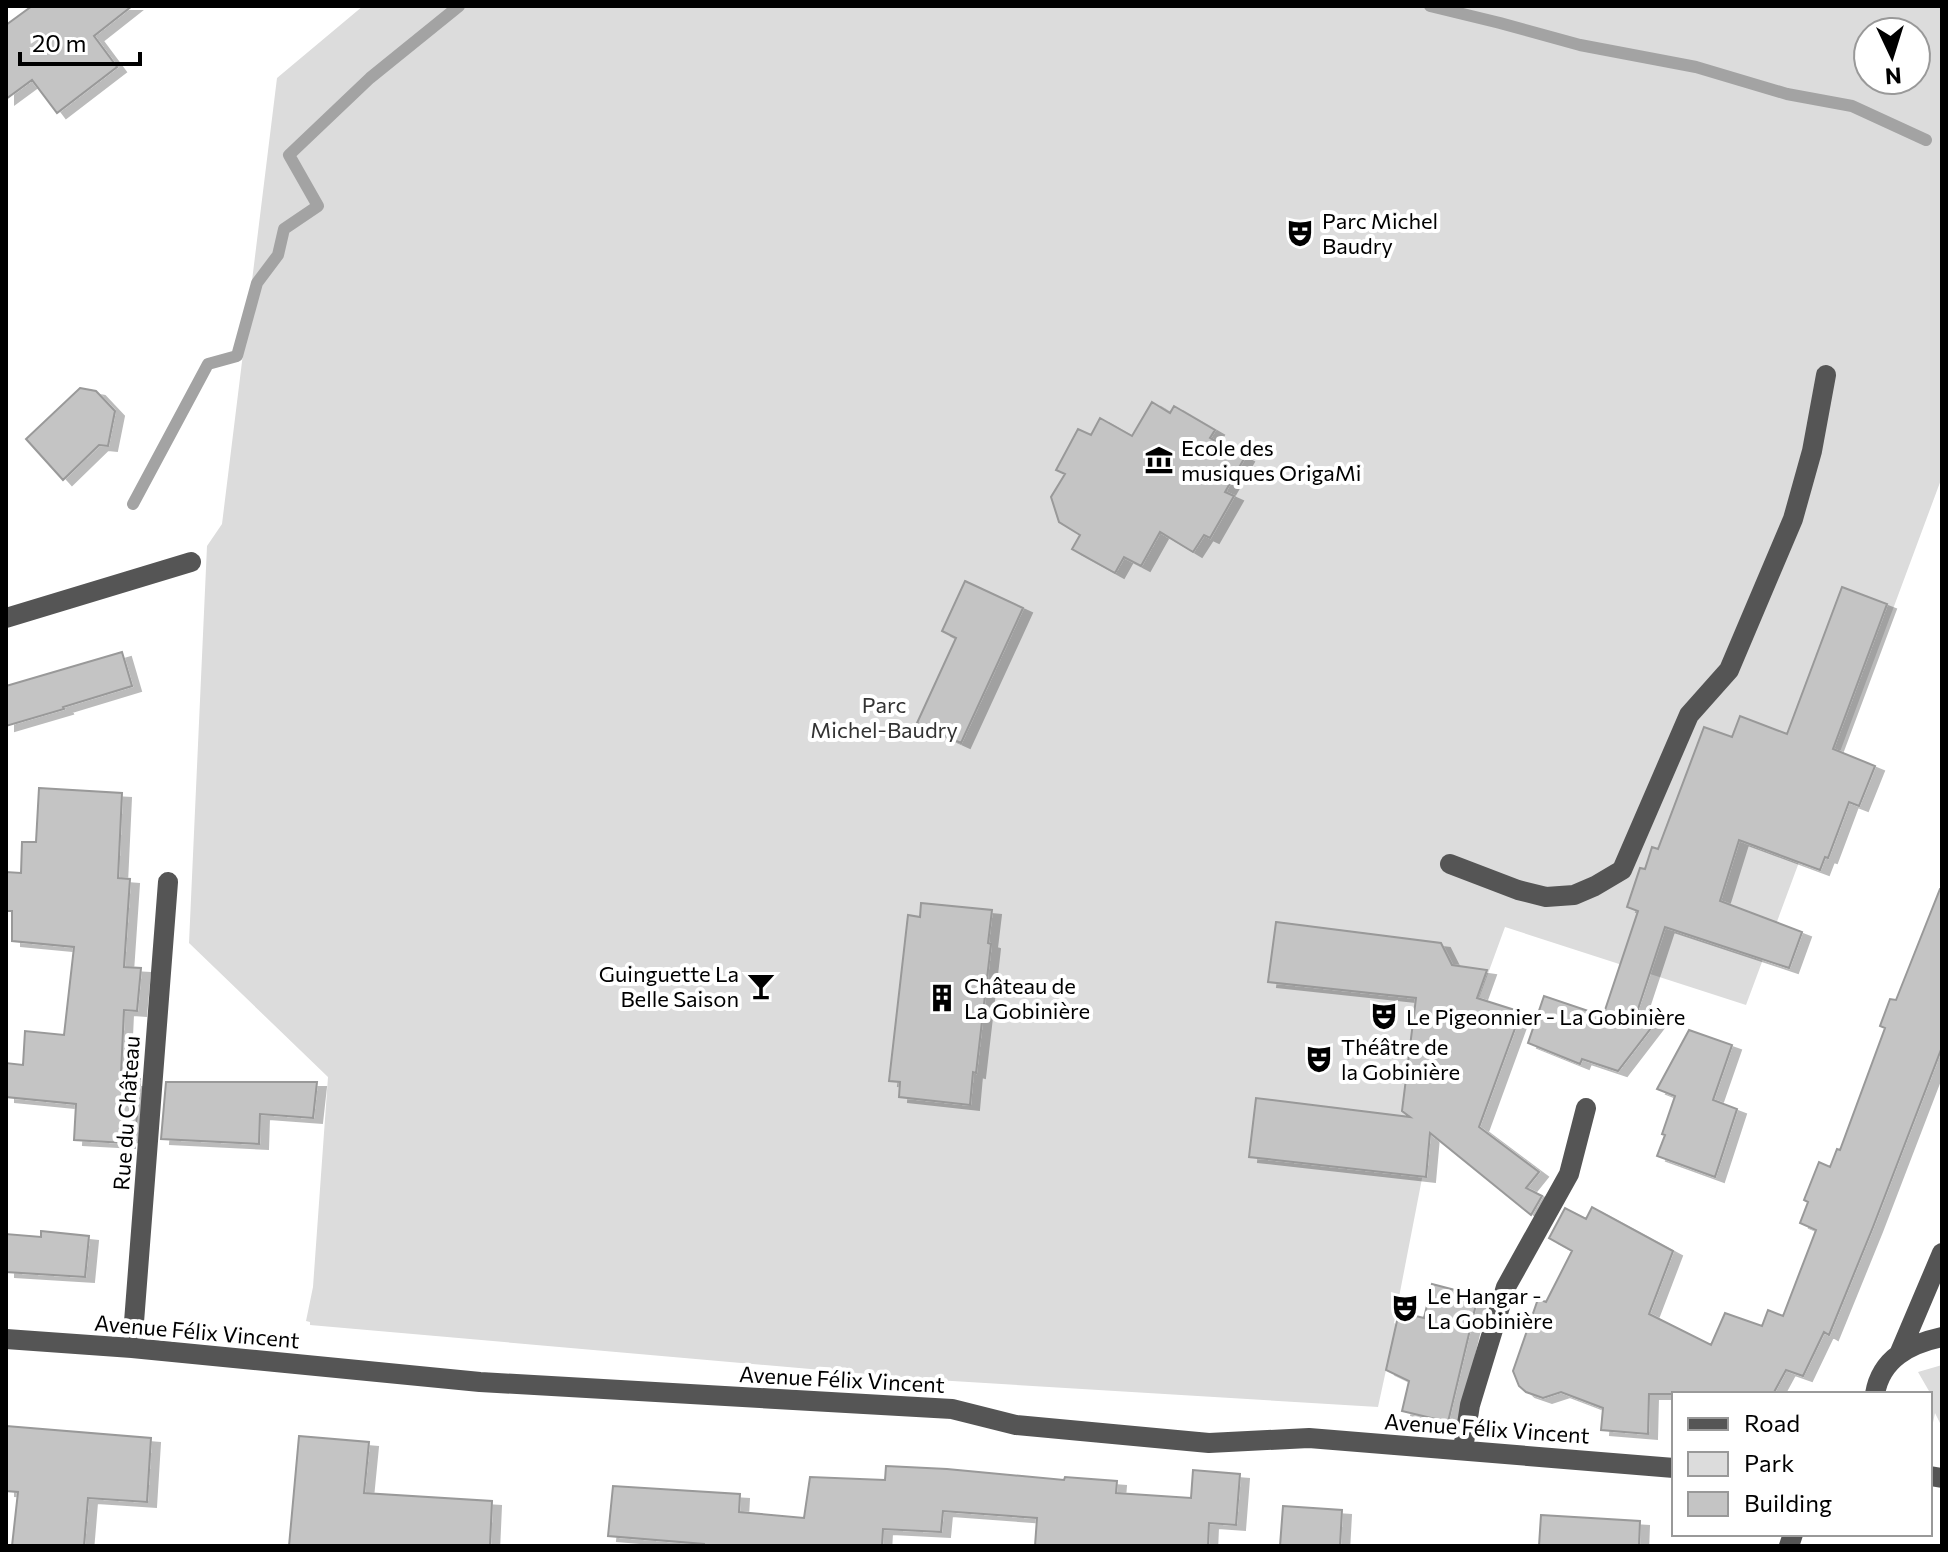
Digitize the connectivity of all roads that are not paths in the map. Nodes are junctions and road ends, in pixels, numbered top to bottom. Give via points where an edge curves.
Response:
1 (1826, 375) dead end
2 (191, 562) dead end
3 (6, 618) edge
4 (1450, 864) dead end
5 (168, 882) dead end
6 (1586, 1108) dead end
7 (1942, 1253) edge
8 (1942, 1337) edge
9 (6, 1339) edge
10 (132, 1348) junction
11 (1900, 1352) junction
12 (1875, 1392) edge
13 (1463, 1449) junction
14 (1672, 1468) edge

1 - 4 street via 1793,519 1729,670 1689,715 1622,870 1574,895 1546,897
2 - 3 street
5 - 10 street, Rue du Château
6 - 13 street via 1569,1174 1506,1287 1470,1405
7 - 11 street
8 - 11 street
9 - 10 street, Avenue Félix Vincent
10 - 13 street, Avenue Félix Vincent via 480,1382 952,1409 1016,1425 1209,1443 1309,1438
11 - 12 street via 1886,1367
13 - 14 street, Avenue Félix Vincent

